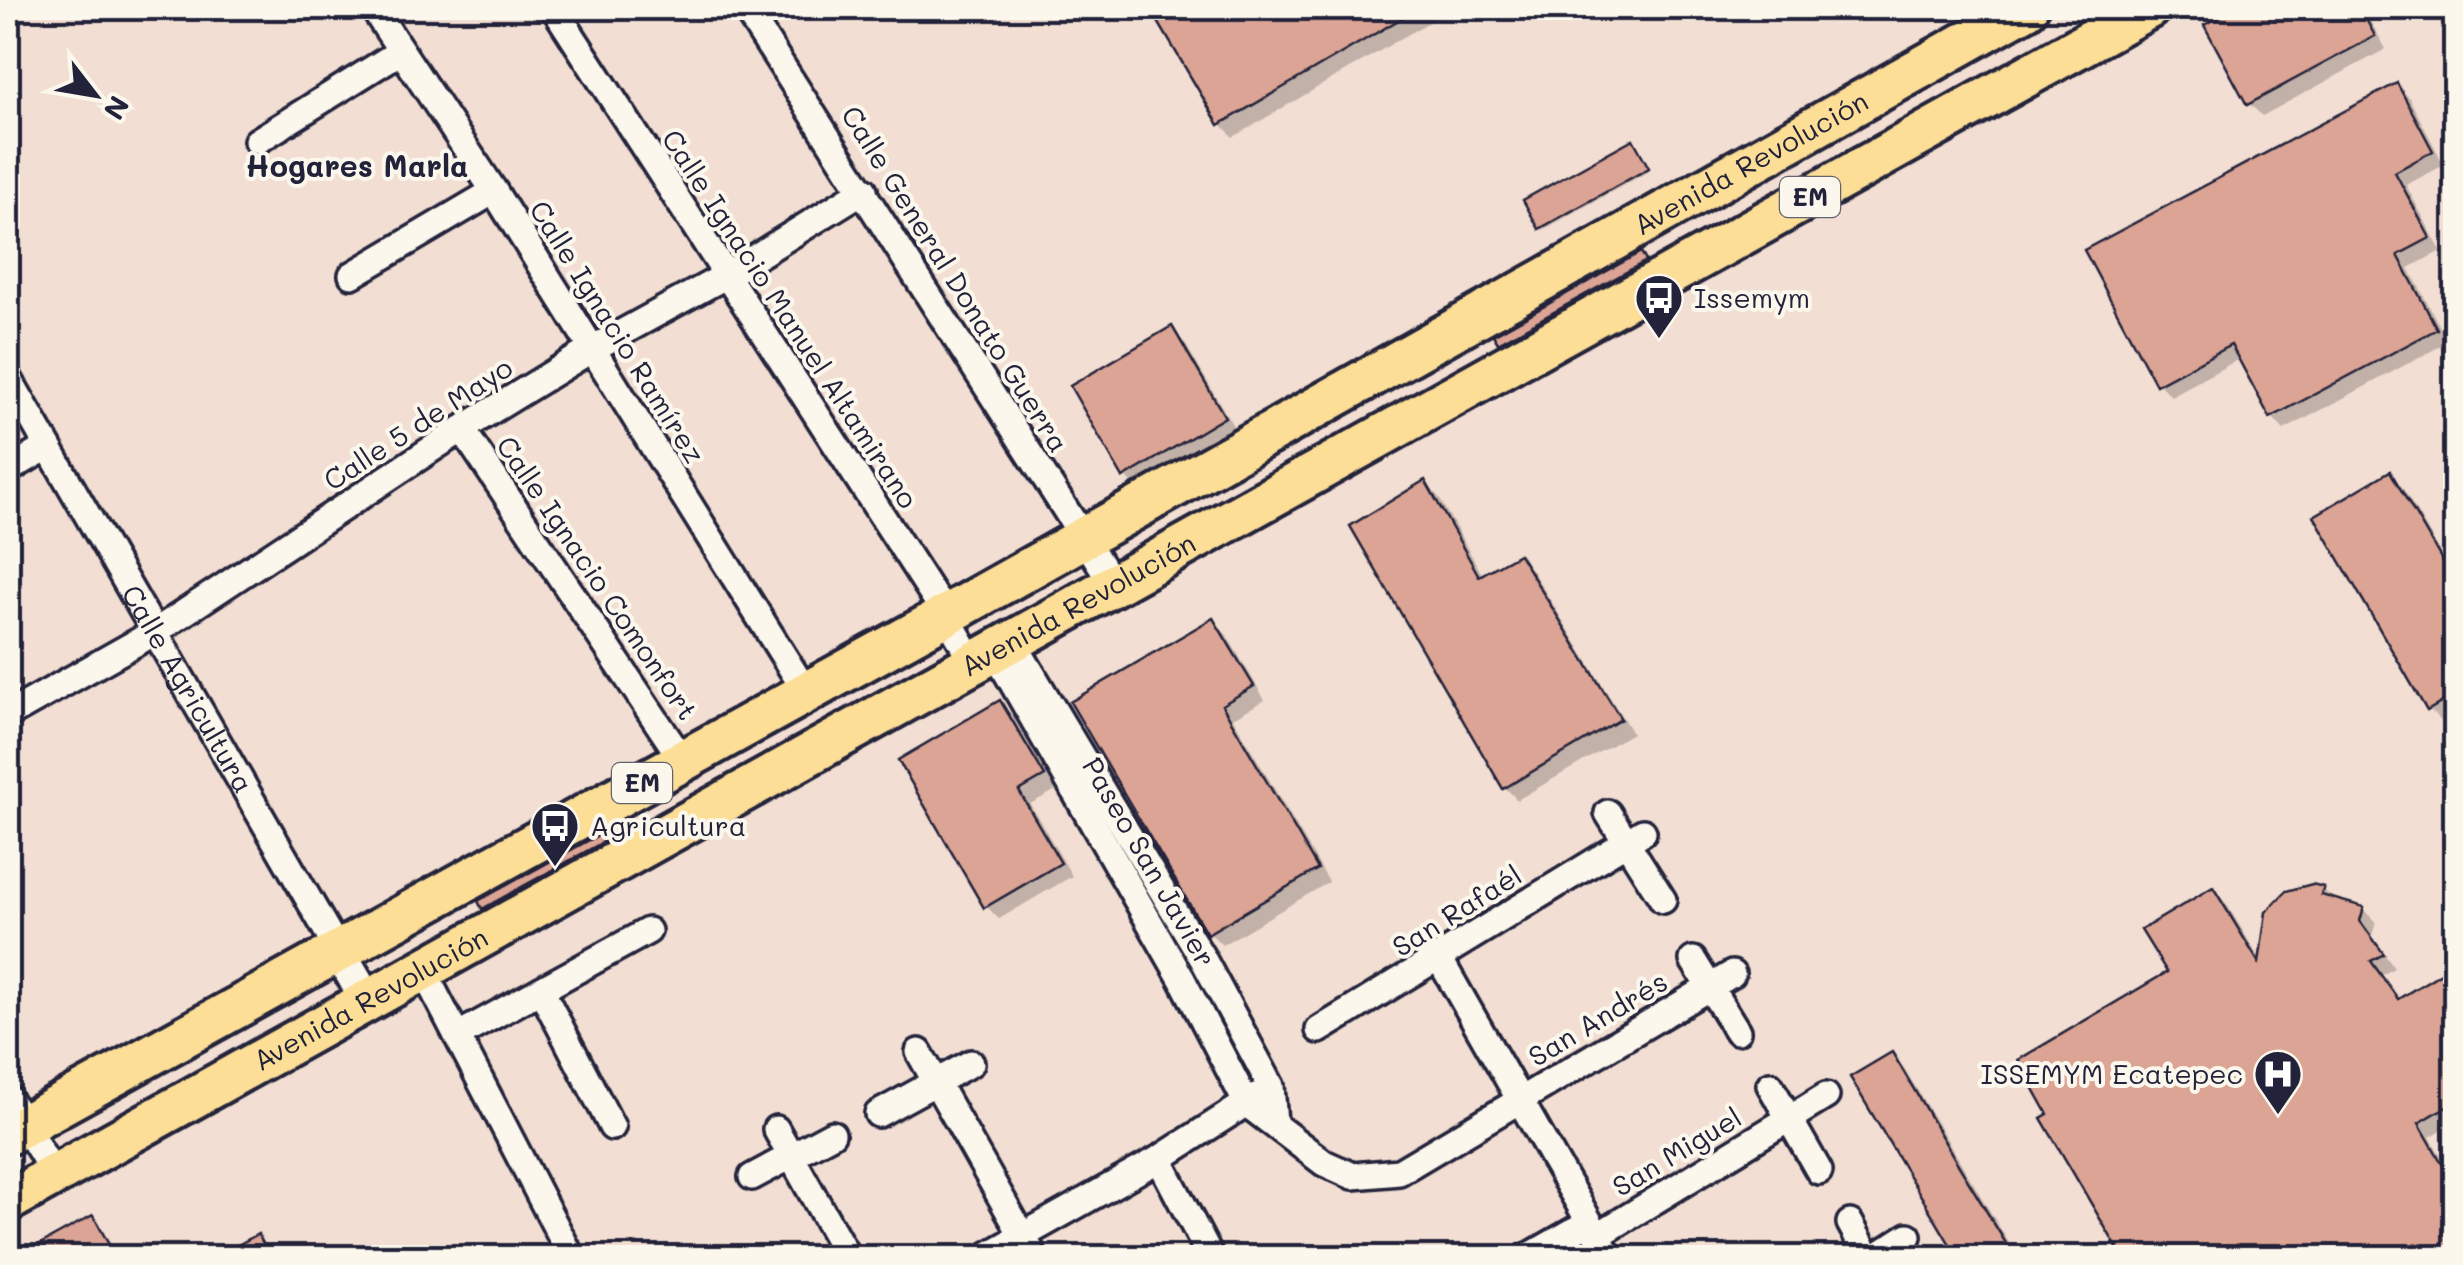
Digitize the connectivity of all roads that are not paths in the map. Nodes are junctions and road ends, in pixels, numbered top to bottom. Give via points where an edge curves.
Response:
1 (372, 8) edge
2 (554, 8) edge
3 (744, 8) edge
4 (2027, 8) edge
5 (2148, 8) edge
6 (1981, 24) edge
7 (401, 50) junction
8 (256, 141) dead end
9 (864, 190) junction
10 (494, 191) junction
11 (352, 274) dead end
12 (725, 276) junction
13 (592, 349) junction
14 (8, 377) edge
15 (462, 429) junction
16 (47, 447) junction
17 (8, 470) edge
18 (1083, 536) junction
19 (1113, 584) junction
20 (154, 632) junction
21 (978, 643) junction
22 (806, 692) junction
23 (8, 715) edge
24 (683, 761) junction
25 (1608, 813) dead end
26 (1635, 837) junction
27 (1663, 900) dead end
28 (1186, 929) junction
29 (648, 931) dead end
30 (1162, 944) junction
31 (339, 952) junction
32 (1439, 958) junction
33 (1693, 960) dead end
34 (422, 970) junction
35 (1732, 974) dead end
36 (1709, 987) junction
37 (541, 990) junction
38 (368, 1001) junction
39 (1319, 1030) dead end
40 (1737, 1031) dead end
41 (456, 1036) junction
42 (919, 1052) dead end
43 (970, 1062) dead end
44 (938, 1081) junction
45 (1272, 1086) junction
46 (1770, 1086) dead end
47 (1826, 1096) dead end
48 (1518, 1102) junction
49 (1247, 1104) junction
50 (878, 1114) dead end
51 (13, 1119) edge
52 (1788, 1119) junction
53 (1274, 1122) junction
54 (612, 1127) dead end
55 (776, 1128) dead end
56 (832, 1134) dead end
57 (793, 1155) junction
58 (1158, 1159) junction
59 (1819, 1171) dead end
60 (55, 1174) junction
61 (752, 1177) dead end
62 (8, 1201) edge
63 (1850, 1224) dead end
64 (1908, 1236) dead end
65 (1598, 1238) edge
66 (1029, 1246) edge
67 (572, 1258) edge
68 (848, 1258) edge
69 (984, 1258) edge
70 (1211, 1258) edge
71 (1526, 1258) edge
72 (1871, 1258) edge

1 - 7 street, Calle Ignacio Ramírez
2 - 12 street, Calle Ignacio Manuel Altamirano
3 - 9 street, Calle General Donato Guerra
4 - 6 main road, Avenida Revolución / EM
5 - 19 main road, Avenida Revolución / EM
6 - 18 main road, Avenida Revolución / EM
7 - 8 street
7 - 10 street, Calle Ignacio Ramírez
9 - 12 street, Calle 5 de Mayo
9 - 18 street, Calle General Donato Guerra
10 - 11 street
10 - 13 street, Calle Ignacio Ramírez
12 - 13 street, Calle 5 de Mayo
12 - 21 street, Calle Ignacio Manuel Altamirano
13 - 15 street, Calle 5 de Mayo
13 - 22 street, Calle Ignacio Ramírez
14 - 16 street, Calle Agricultura
15 - 20 street, Calle 5 de Mayo
15 - 24 street, Calle Ignacio Comonfort
16 - 17 street
16 - 20 street, Calle Agricultura
18 - 19 street, Calle General Donato Guerra
18 - 21 main road, Avenida Revolución / EM
19 - 21 main road, Avenida Revolución / EM
20 - 23 street, Calle 5 de Mayo
20 - 31 street, Calle Agricultura
21 - 22 main road, Avenida Revolución / EM
21 - 28 street, Paseo San Javier
21 - 30 street, Paseo San Javier
21 - 34 main road, Avenida Revolución / EM
22 - 24 main road, Avenida Revolución / EM
24 - 31 main road, Avenida Revolución / EM
25 - 26 street
26 - 27 street
26 - 32 street, San Rafaél
28 - 30 street
28 - 45 street, Paseo San Javier
29 - 37 street
30 - 49 street, Paseo San Javier
31 - 38 street, Calle Agricultura
31 - 51 main road, Avenida Revolución / EM
32 - 39 street, San Rafaél
32 - 48 street
33 - 36 street, San Andrés
34 - 38 main road, Avenida Revolución / EM
34 - 41 street
35 - 36 street, San Andrés
36 - 40 street, San Andrés
36 - 48 street, San Andrés
37 - 41 street
37 - 54 street
38 - 60 main road, Avenida Revolución / EM
41 - 67 street
42 - 44 street
43 - 44 street
44 - 50 street
44 - 66 street
45 - 49 street
45 - 53 street, Paseo San Javier
46 - 52 street, San Miguel
47 - 52 street, San Miguel
48 - 53 street, Paseo San Javier via 1399,1172 1353,1176 1324,1163
48 - 65 street
49 - 53 street, Paseo San Javier
49 - 58 street
51 - 60 street
52 - 59 street, San Miguel
52 - 65 street, San Miguel
55 - 57 street
56 - 57 street
57 - 61 street
57 - 68 street
58 - 66 street
58 - 70 street
60 - 62 main road, Avenida Revolución / EM
63 - 72 street
64 - 72 street
65 - 71 street, San Miguel
66 - 69 street

